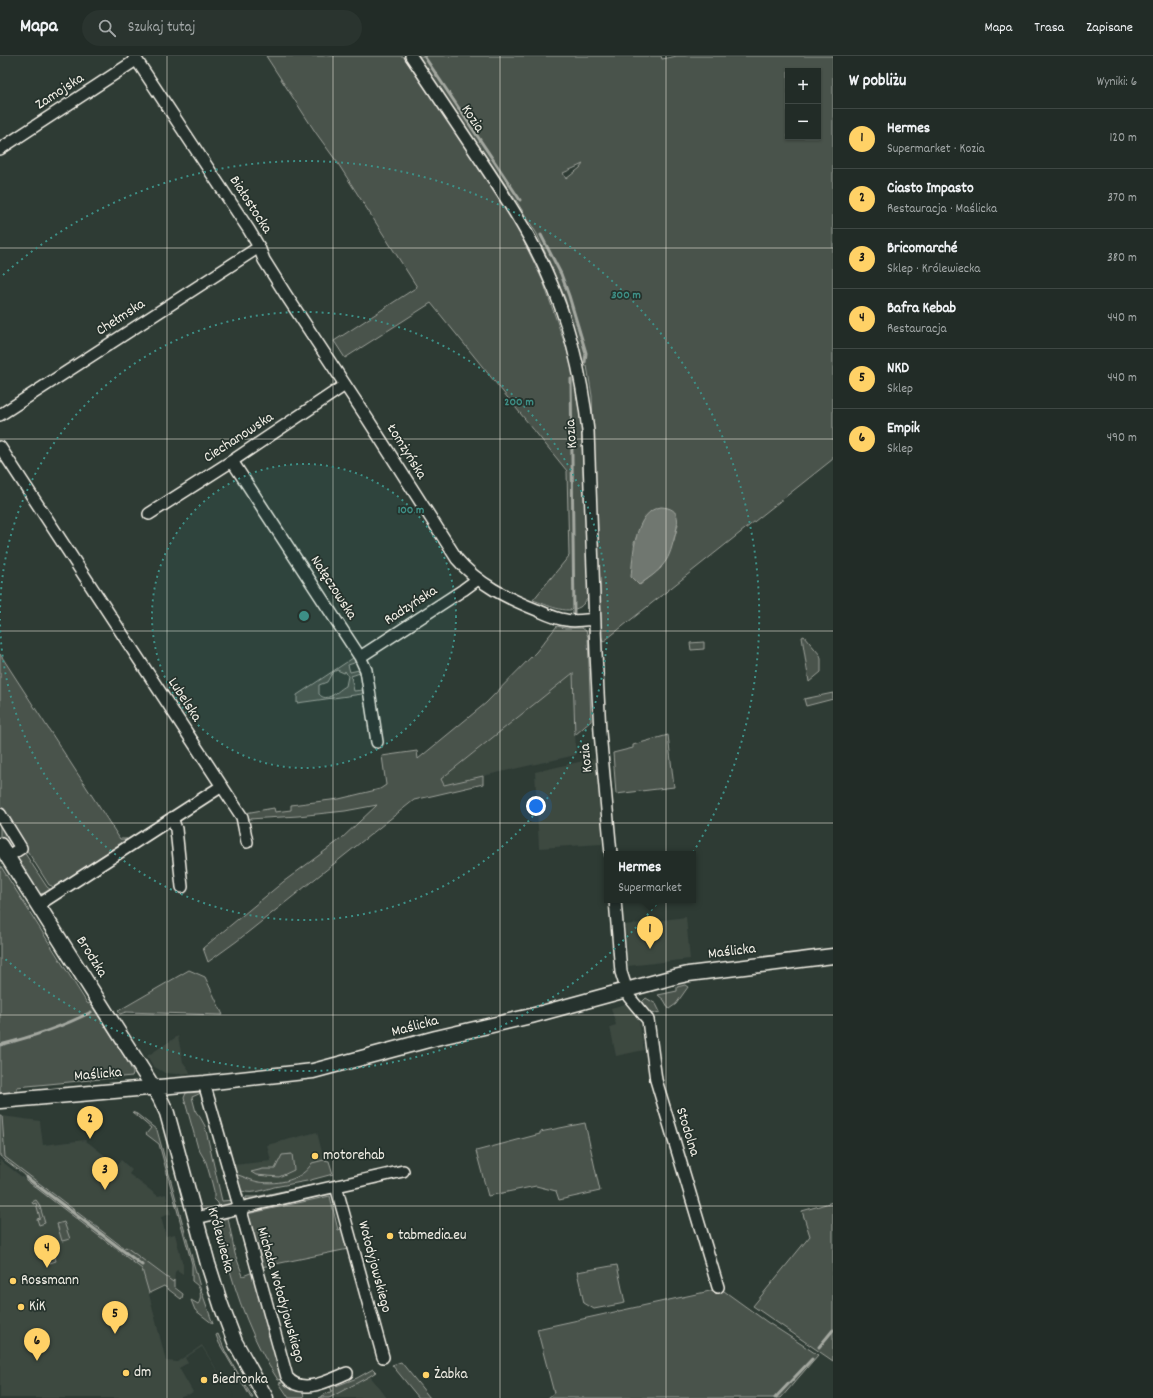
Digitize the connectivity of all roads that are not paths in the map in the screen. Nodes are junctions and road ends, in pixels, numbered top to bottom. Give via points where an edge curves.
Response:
1 (411, 56) edge
2 (135, 58) edge
3 (0, 149) edge
4 (259, 247) junction
5 (337, 372) joint
6 (345, 385) junction
7 (0, 415) edge
8 (0, 447) edge
9 (232, 461) junction
10 (149, 514) dead end
11 (478, 579) junction
12 (594, 619) junction
13 (360, 657) junction
14 (377, 742) dead end
15 (222, 786) junction
16 (0, 814) edge
17 (172, 818) junction
18 (247, 842) dead end
19 (4, 851) edge
20 (611, 851) edge
21 (182, 887) dead end
22 (615, 903) edge
23 (38, 904) junction
24 (833, 956) edge
25 (626, 989) junction
26 (205, 1083) junction
27 (154, 1087) junction
28 (0, 1101) edge
29 (404, 1172) dead end
30 (336, 1186) junction
31 (239, 1205) junction
32 (196, 1218) junction
33 (718, 1286) dead end
34 (383, 1357) dead end
35 (347, 1373) dead end
36 (266, 1398) edge

1 - 12 street, Kozia via 520,221 560,305 577,361 587,423
2 - 3 street, Zamojska
2 - 4 street, Białostocka
4 - 5 street, Białostocka via 264,260
4 - 7 street, Chełmska
5 - 6 street, Łomżyńska
6 - 9 street, Ciechanowska
6 - 11 street, Łomżyńska via 453,554
8 - 15 street, Lubelska
9 - 10 street, Ciechanowska
9 - 13 street, Nałęczowska
11 - 12 street, Łomżyńska via 517,602 560,619
11 - 13 street, Radzyńska
12 - 20 street, Kozia via 600,732
13 - 14 street, Nałęczowska via 366,670
15 - 17 street
15 - 18 street, Lubelska via 242,817
16 - 19 street via 21,848
17 - 21 street via 176,829
17 - 23 street
19 - 23 street, Brodzka
22 - 25 street via 621,972
23 - 27 street, Brodzka
24 - 25 street, Maślicka via 688,974
25 - 26 street, Maślicka via 531,1016 313,1071
25 - 33 street, Stodolna via 636,1007 648,1020 656,1080
26 - 27 street, Maślicka
26 - 31 street, Michała Wołodyjowskiego
27 - 28 street, Maślicka
27 - 32 street, Królewiecka via 167,1113
29 - 30 street
30 - 31 street
30 - 34 street, Wołodyjowskiego
31 - 32 street
31 - 35 street, Michała Wołodyjowskiego via 287,1377 298,1385 308,1385 325,1383
32 - 36 street, Królewiecka via 216,1291 235,1342

